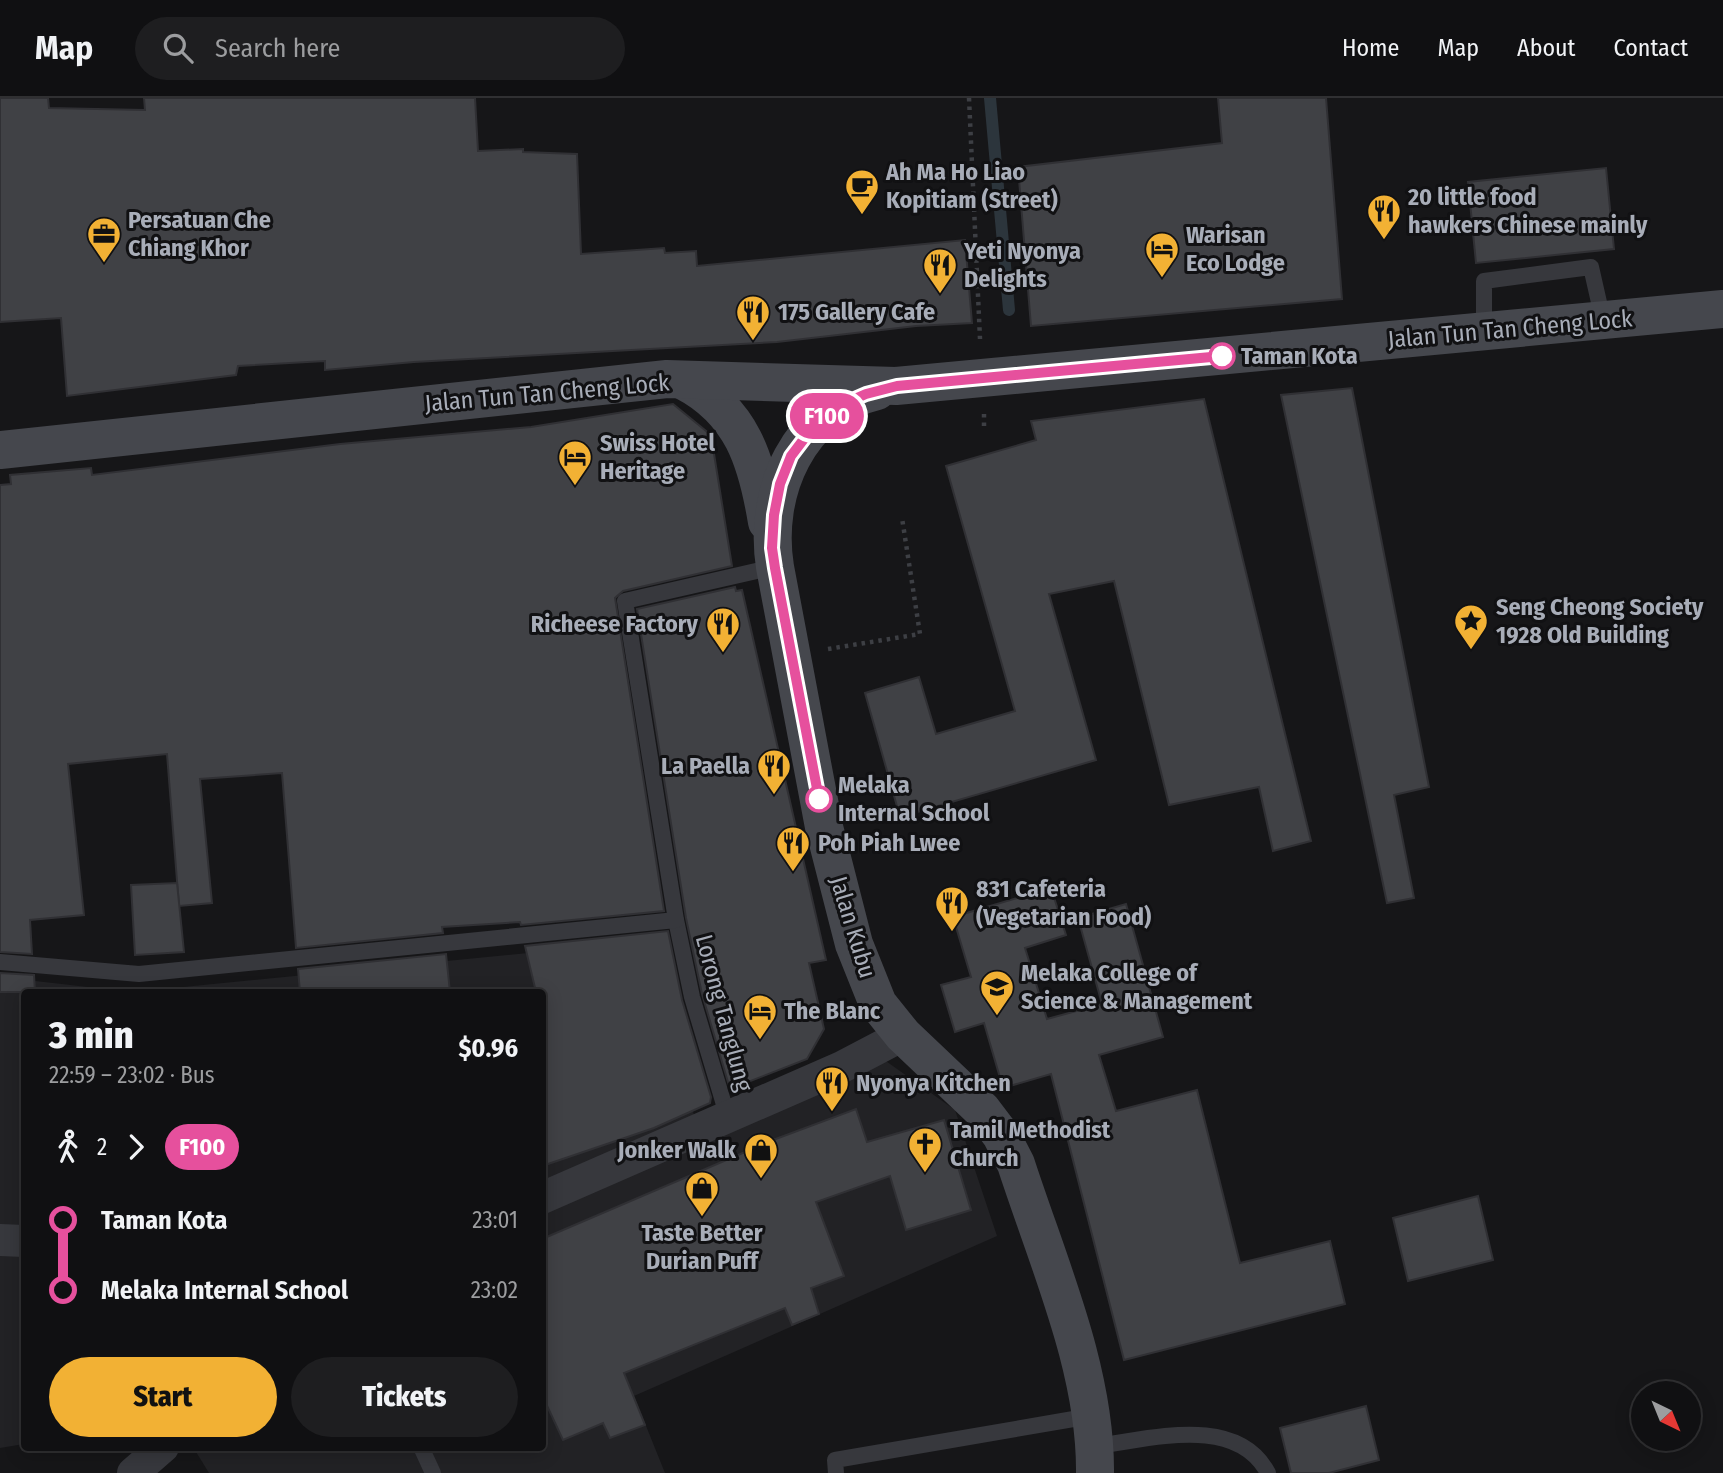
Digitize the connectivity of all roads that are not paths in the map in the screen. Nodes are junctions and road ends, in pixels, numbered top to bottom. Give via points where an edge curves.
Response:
1 (1723, 309) edge
2 (1604, 320) junction
3 (1484, 332) junction
4 (684, 381) junction
5 (897, 386) junction
6 (0, 450) edge
7 (773, 558) junction
8 (676, 920) junction
9 (0, 962) edge
10 (904, 1035) junction
11 (728, 1118) junction
12 (546, 1196) edge
13 (0, 1240) edge
14 (21, 1241) edge
15 (1094, 1445) edge
16 (159, 1451) edge
17 (423, 1451) edge
18 (134, 1473) edge
19 (433, 1473) edge
20 (836, 1473) edge
21 (1268, 1473) edge

1 - 2 main road, Jalan Tun Tan Cheng Lock
2 - 3 main road, Jalan Tun Tan Cheng Lock
2 - 3 lane via 1591,267 1484,281
3 - 5 main road, Jalan Tun Tan Cheng Lock
4 - 5 main road, Jalan Tun Tan Cheng Lock
4 - 6 main road, Jalan Tun Tan Cheng Lock via 667,379
4 - 7 main road via 724,408 740,431 763,499
5 - 7 main road, Jalan Kubu via 836,407 791,456 780,484
7 - 8 lane, Lorong Tanglung via 625,601
7 - 10 main road, Jalan Kubu via 824,827 854,944 878,1004
8 - 9 lane via 138,974
8 - 11 lane, Lorong Tanglung via 692,997
10 - 11 street
10 - 15 main road, Jalan Kubu via 982,1110 1016,1164 1086,1378
11 - 12 street
13 - 14 street
15 - 20 lane via 835,1460
15 - 21 lane via 1201,1434 1234,1440 1262,1462
16 - 18 street
17 - 19 lane

